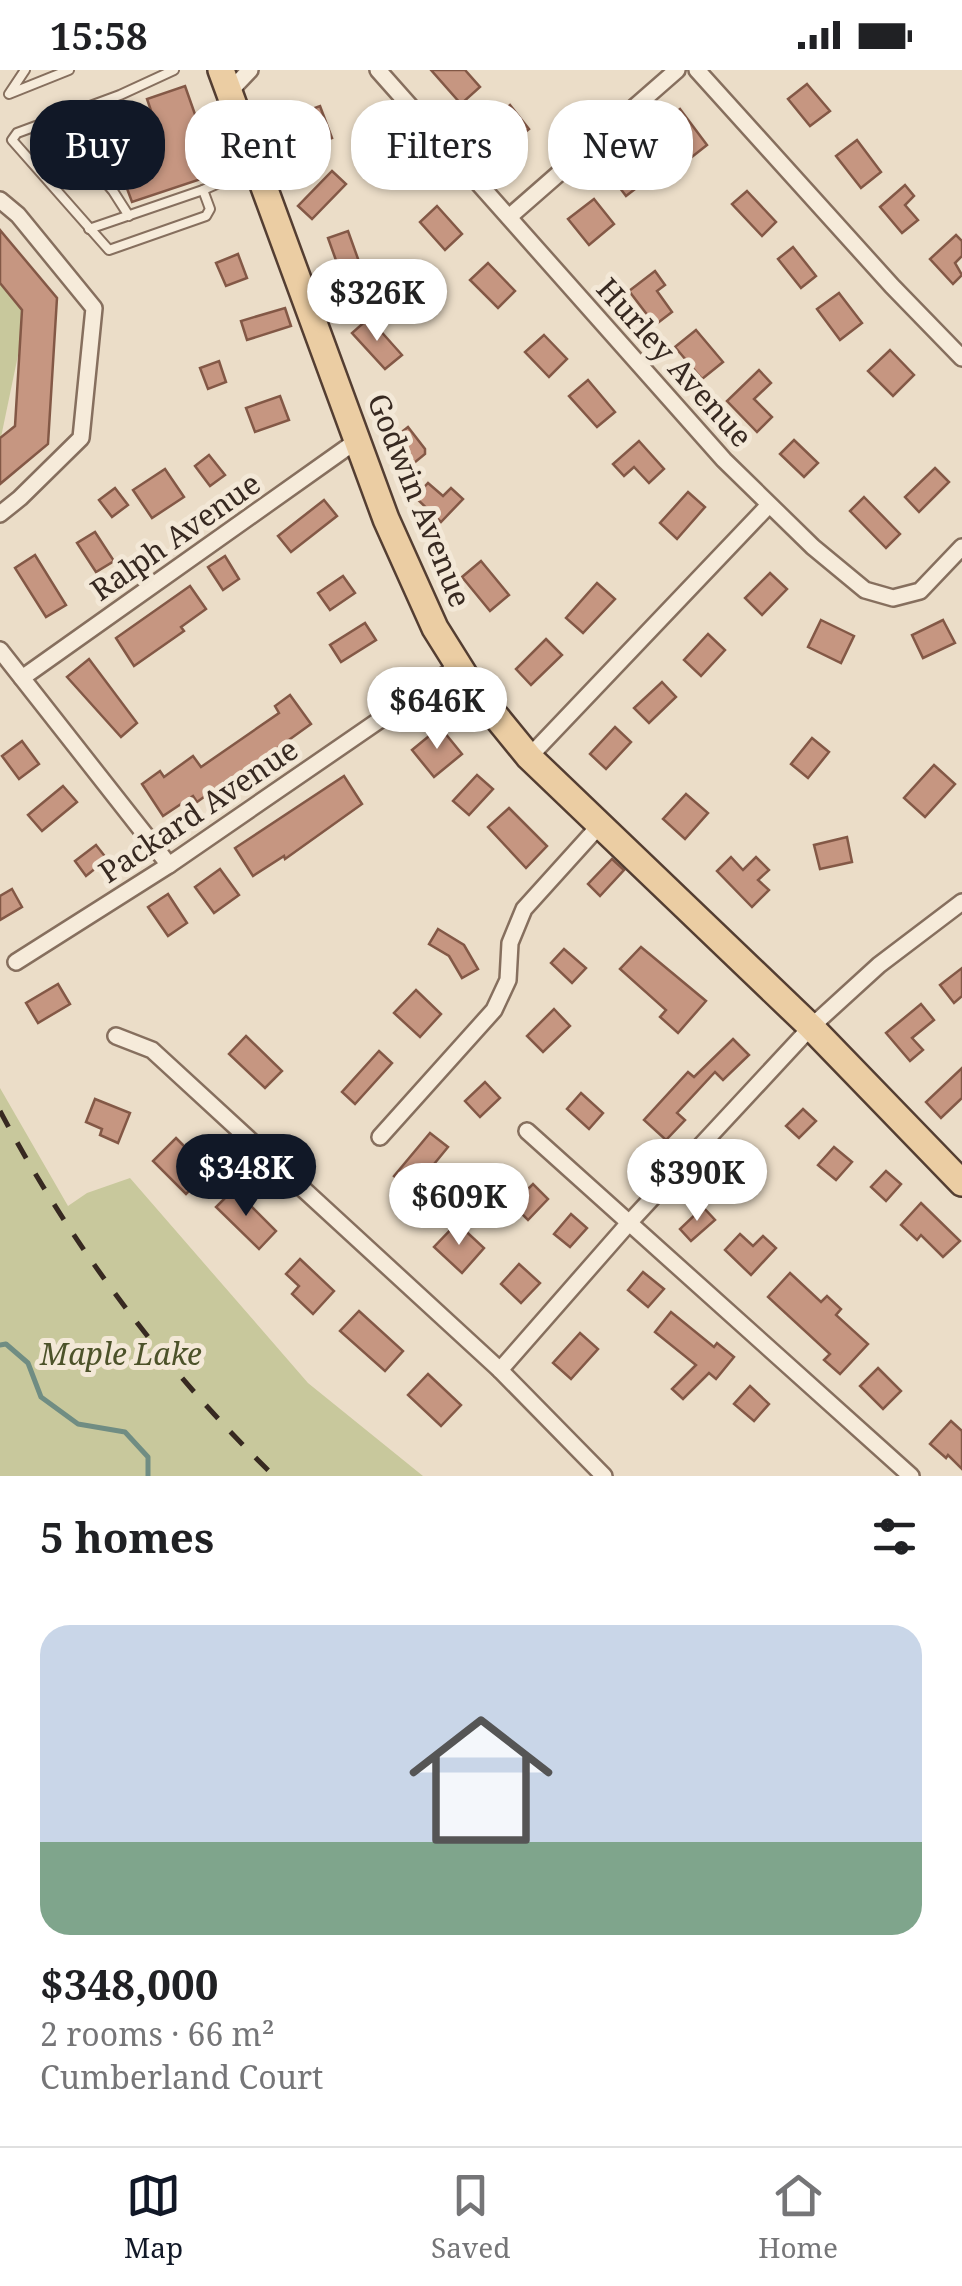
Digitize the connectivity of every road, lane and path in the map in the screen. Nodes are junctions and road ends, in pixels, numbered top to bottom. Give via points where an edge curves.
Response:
1 (24, 70) edge
2 (69, 70) edge
3 (174, 70) edge
4 (250, 70) edge
5 (378, 70) edge
6 (678, 70) edge
7 (697, 70) edge
8 (225, 81) edge
9 (101, 100) edge
10 (30, 128) edge
11 (30, 161) edge
12 (55, 190) edge
13 (112, 190) edge
14 (203, 190) joint
15 (266, 190) edge
16 (0, 200) edge
17 (128, 216) junction
18 (508, 217) junction
19 (89, 228) junction
20 (962, 358) edge
21 (359, 438) junction
22 (768, 506) junction
23 (0, 514) edge
24 (962, 547) edge
25 (0, 650) edge
26 (458, 666) junction
27 (22, 678) junction
28 (529, 757) junction
29 (600, 826) junction
30 (169, 865) junction
31 (962, 902) edge
32 (16, 962) dead end
33 (810, 1028) junction
34 (116, 1036) dead end
35 (527, 1131) dead end
36 (380, 1137) dead end
37 (962, 1183) edge
38 (628, 1224) junction
39 (500, 1370) junction
40 (604, 1476) edge
41 (911, 1476) edge

1 - 2 lane via 9,94
3 - 9 lane
4 - 8 street
5 - 18 street, Hurley Avenue
6 - 18 street
7 - 20 street
10 - 11 lane via 13,142
12 - 19 lane
13 - 17 lane
14 - 17 lane
14 - 19 lane via 206,216 114,250
15 - 21 main road, Godwin Avenue
16 - 23 street via 94,308 81,438
17 - 19 lane
18 - 22 street, Hurley Avenue
21 - 26 main road, Godwin Avenue via 410,576
21 - 27 street, Ralph Avenue
22 - 24 street, Hurley Avenue via 878,596 920,590
22 - 28 street
25 - 27 street
26 - 28 main road, Godwin Avenue
26 - 30 street, Packard Avenue
27 - 30 street
28 - 29 main road, Godwin Avenue
29 - 33 main road, Godwin Avenue
29 - 36 street via 524,909 494,1010
30 - 32 street, Packard Avenue
31 - 33 street
33 - 37 main road, Godwin Avenue
33 - 38 street
34 - 39 street via 152,1050
35 - 38 street
38 - 39 street
38 - 41 street
39 - 40 street

